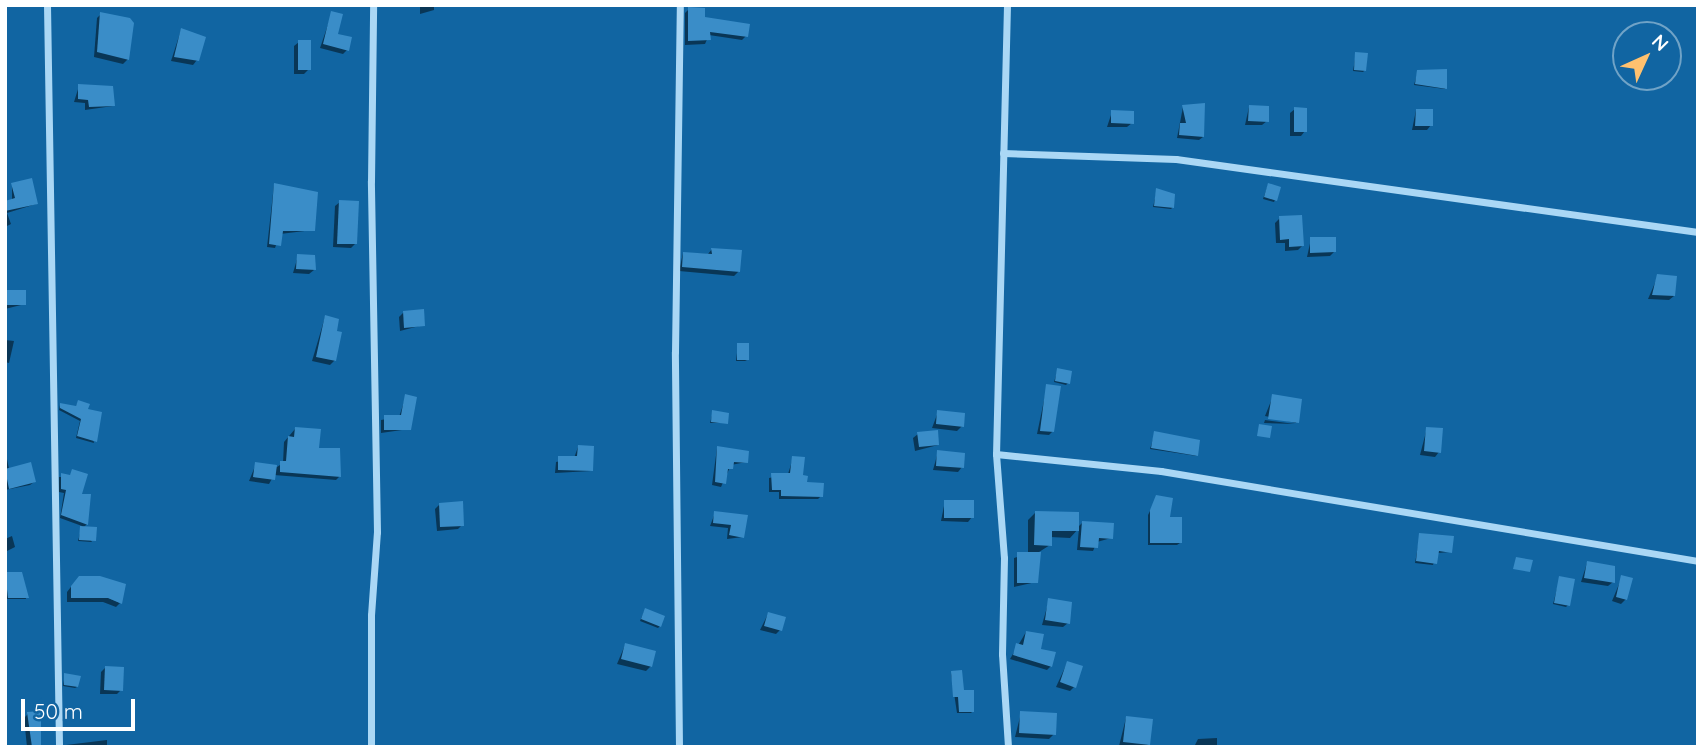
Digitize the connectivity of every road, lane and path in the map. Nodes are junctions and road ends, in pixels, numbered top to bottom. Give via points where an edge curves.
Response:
1 (47, 5) edge
2 (373, 5) edge
3 (680, 5) edge
4 (1007, 5) edge
5 (1003, 153) junction
6 (1698, 232) edge
7 (996, 454) junction
8 (1698, 561) edge
9 (59, 747) edge
10 (371, 747) edge
11 (679, 747) edge
12 (1008, 747) edge

1 - 9 street
2 - 10 street via 377,532 371,615
3 - 11 street via 675,352
4 - 5 street
5 - 6 street via 1176,159
5 - 7 street
7 - 8 street via 1161,471
7 - 12 street via 1004,558 1002,654

